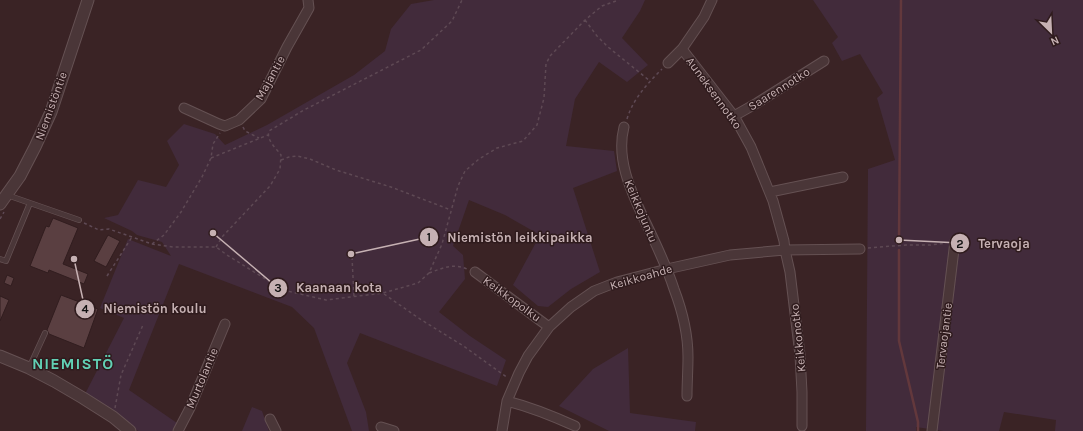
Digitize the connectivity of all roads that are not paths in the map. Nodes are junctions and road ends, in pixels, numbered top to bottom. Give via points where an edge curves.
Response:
1 (88, 0) edge
2 (308, 0) edge
3 (712, 0) edge
4 (682, 49) junction
5 (824, 61) dead end
6 (668, 63) road end
7 (184, 108) dead end
8 (734, 116) junction
9 (624, 127) road end
10 (843, 177) dead end
11 (770, 192) junction
12 (7, 195) junction
13 (30, 203) junction
14 (0, 204) edge
15 (79, 220) road end
16 (955, 241) road end
17 (860, 249) road end
18 (785, 250) junction
19 (0, 259) edge
20 (667, 269) junction
21 (474, 272) road end
22 (225, 324) dead end
23 (549, 326) junction
24 (45, 333) dead end
25 (0, 356) edge
26 (29, 368) junction
27 (687, 396) dead end
28 (508, 401) junction
29 (270, 419) dead end
30 (575, 426) dead end
31 (802, 426) dead end
32 (381, 427) dead end
33 (130, 431) edge
34 (178, 431) edge
35 (276, 431) edge
36 (394, 431) edge
37 (502, 431) edge
38 (932, 431) edge

1 - 12 street, Niemistöntie via 51,112 36,147
2 - 7 street, Majantie via 309,8 261,99 239,120 225,126
3 - 4 street, Auneksennotko via 704,17
4 - 6 street, Auneksennotko
4 - 8 street, Auneksennotko
5 - 8 street, Saarennotko
8 - 11 street, Auneksennotko via 751,147
9 - 20 street, Keikkojuntu via 622,147 626,177
10 - 11 street
11 - 18 street, Auneksennotko
12 - 13 lane
12 - 14 street, Niemistöntie
13 - 15 lane
13 - 19 lane via 6,260
16 - 38 street, Tervaojantie
17 - 18 street, Keikkoahde
18 - 20 street, Keikkoahde via 730,255
18 - 31 street, Keikkonotko via 800,355
20 - 23 street, Keikkoahde via 616,282 594,291
20 - 27 street, Keikkojuntu via 684,323 688,356
21 - 23 street, Keikkopolku
22 - 34 street, Murtolantie
23 - 28 street, Keikkoahde via 528,356
24 - 26 lane
25 - 26 street
26 - 33 street via 83,398
28 - 30 street via 544,412
28 - 37 street, Keikkoahde
29 - 35 street
32 - 36 street

